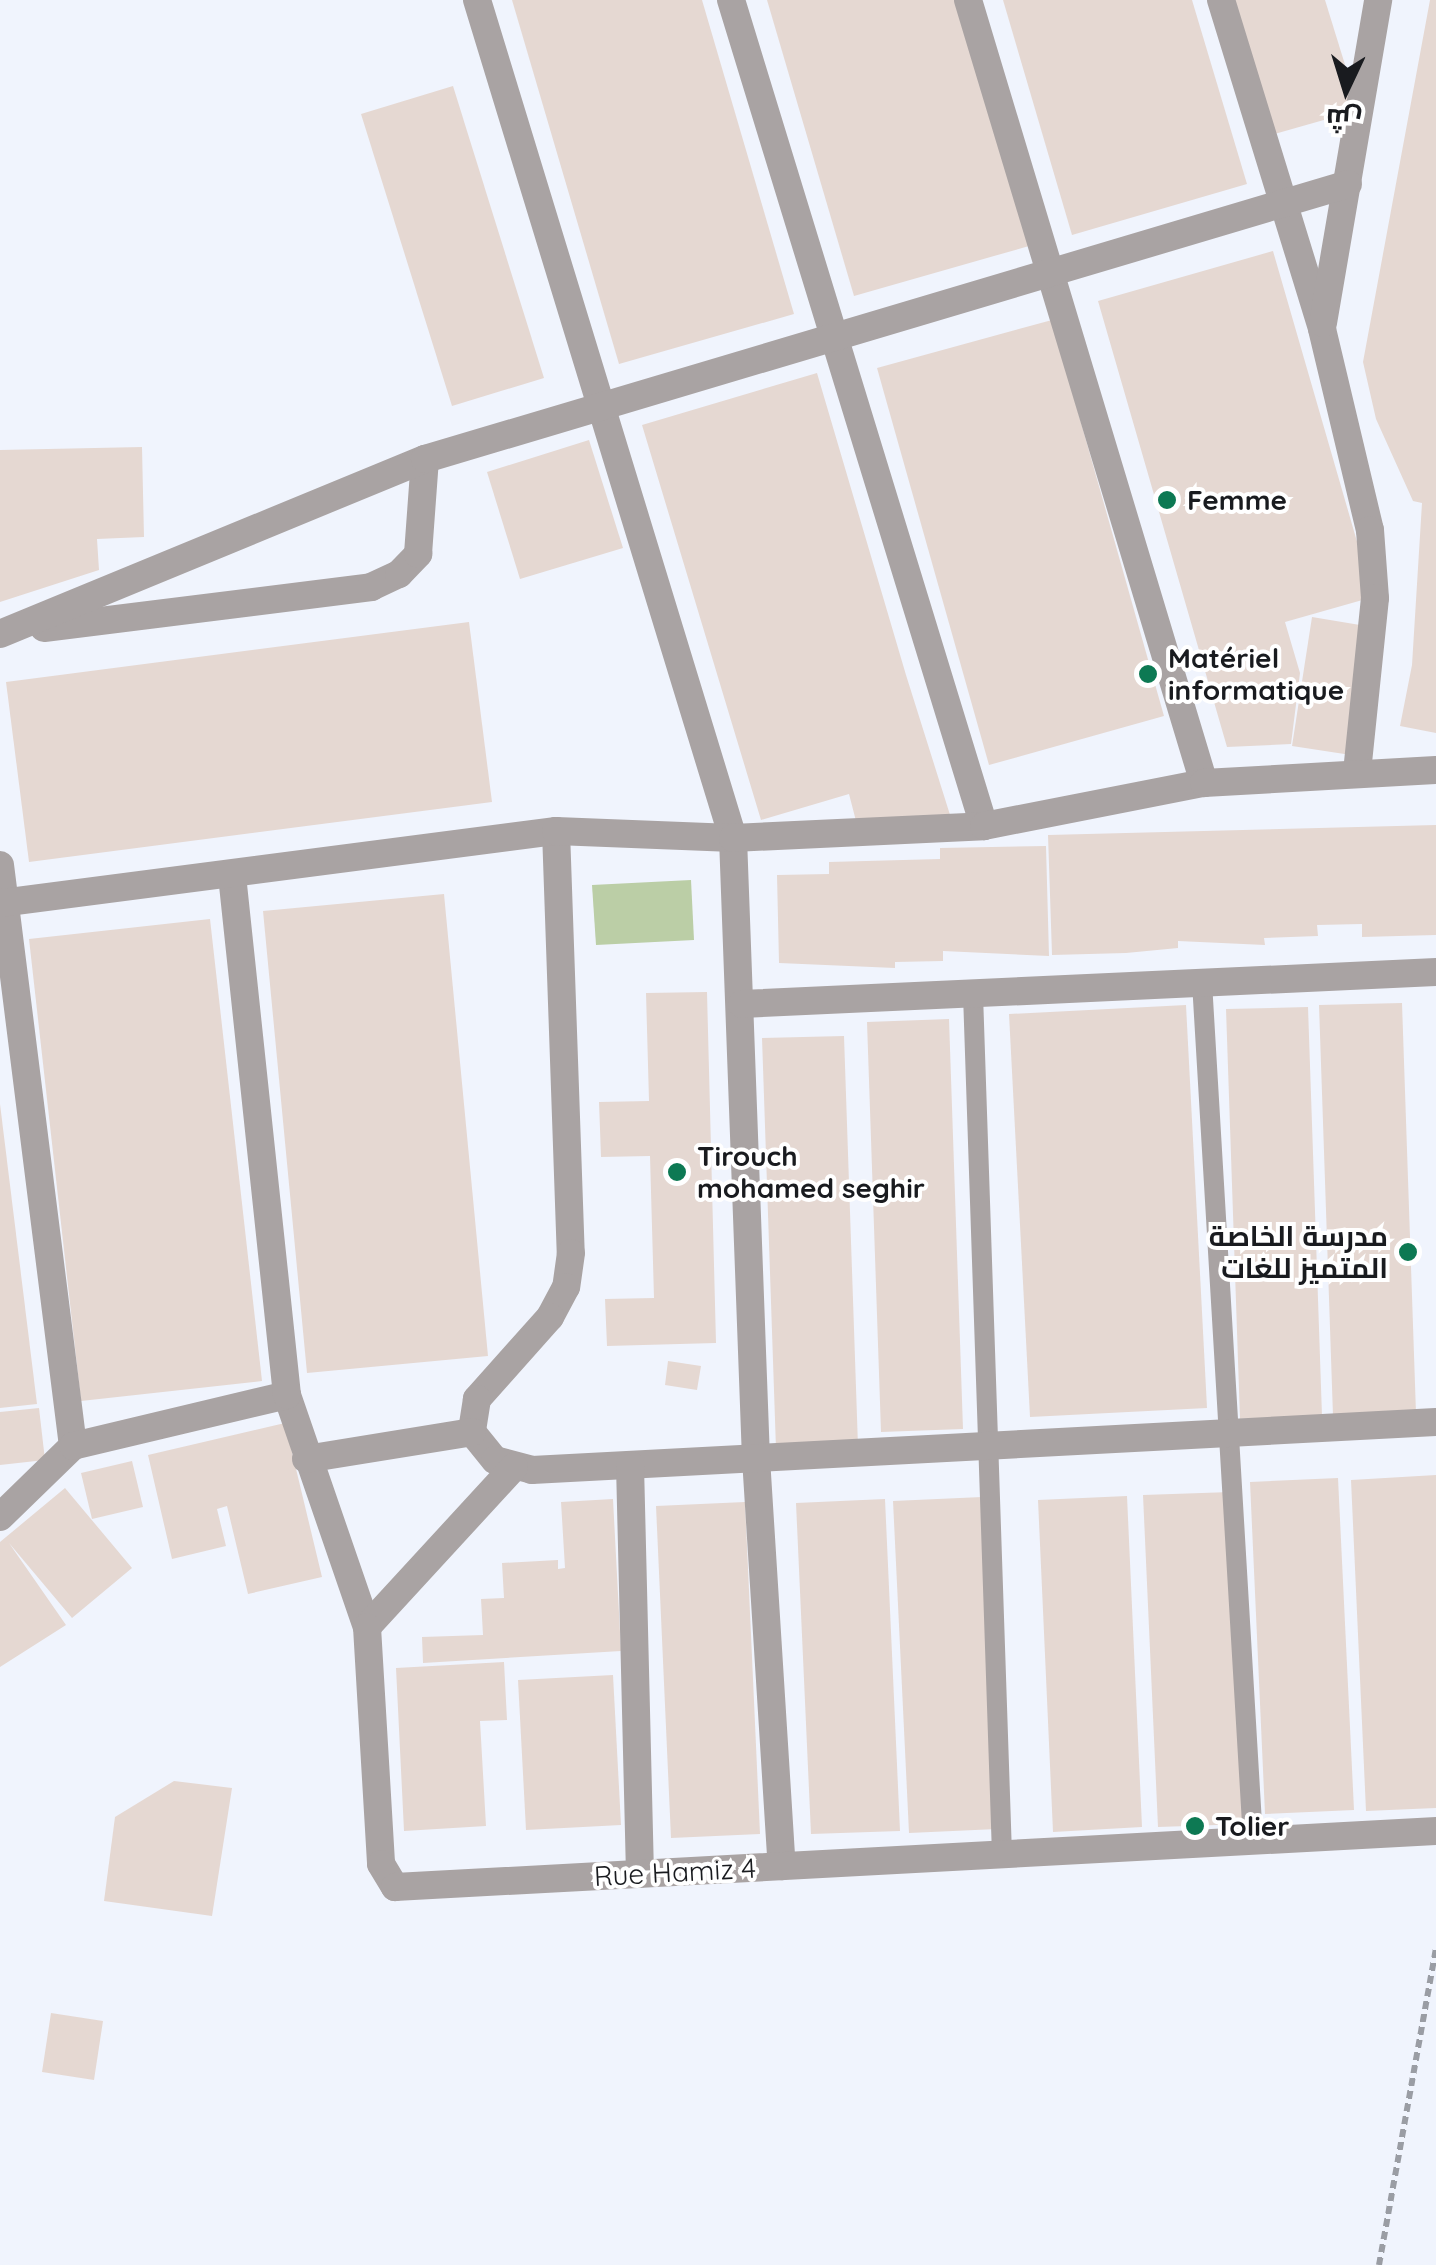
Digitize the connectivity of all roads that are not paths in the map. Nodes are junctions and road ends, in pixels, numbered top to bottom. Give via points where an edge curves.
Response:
1 (477, 0) edge
2 (731, 0) edge
3 (968, 0) edge
4 (1220, 0) edge
5 (1378, 0) edge
6 (1348, 184) junction
7 (1281, 205) junction
8 (1048, 276) junction
9 (1322, 329) junction
10 (832, 341) junction
11 (603, 411) junction
12 (424, 459) junction
13 (8, 632) edge
14 (1436, 770) edge
15 (1357, 772) junction
16 (1204, 783) junction
17 (984, 826) junction
18 (556, 832) junction
19 (733, 838) junction
20 (0, 865) edge
21 (232, 875) junction
22 (2, 903) edge
23 (1436, 972) edge
24 (1202, 982) junction
25 (973, 994) junction
26 (742, 1004) junction
27 (287, 1395) junction
28 (1436, 1422) edge
29 (472, 1432) junction
30 (1228, 1434) junction
31 (73, 1446) junction
32 (988, 1446) junction
33 (756, 1458) junction
34 (306, 1460) junction
35 (630, 1466) junction
36 (514, 1467) junction
37 (0, 1517) edge
38 (366, 1627) junction
39 (1436, 1831) edge
40 (1253, 1841) junction
41 (1002, 1854) junction
42 (782, 1866) junction
43 (640, 1874) junction

1 - 11 street
2 - 10 street
3 - 8 street
4 - 7 street
5 - 6 street
6 - 7 street
6 - 9 street
7 - 8 street
7 - 9 street
8 - 10 street
8 - 16 street
9 - 15 street via 1370,530 1375,598
10 - 11 street
10 - 17 street
11 - 12 street
11 - 19 street
12 - 13 street
12 - 13 street via 418,554 399,574 370,586
14 - 15 street
15 - 16 street
16 - 17 street
17 - 19 street
18 - 19 street
18 - 21 street
18 - 29 street via 571,1253 566,1288 477,1400
19 - 26 street
20 - 22 street
21 - 22 street
21 - 27 street
22 - 31 street
23 - 24 street
24 - 25 street
24 - 30 lane
25 - 26 street
25 - 32 lane
26 - 33 street
27 - 31 street
27 - 34 street
28 - 30 street
29 - 34 street
29 - 36 street via 481,1448
30 - 32 street
30 - 40 lane
31 - 37 street
32 - 33 street
32 - 41 lane
33 - 35 street
33 - 42 street
34 - 38 street
35 - 36 street
35 - 43 street
36 - 38 street
38 - 43 street, Rue Hamiz 4 via 381,1864 395,1887
39 - 40 street, Rue Hamiz 4
40 - 41 street, Rue Hamiz 4
41 - 42 street, Rue Hamiz 4
42 - 43 street, Rue Hamiz 4

